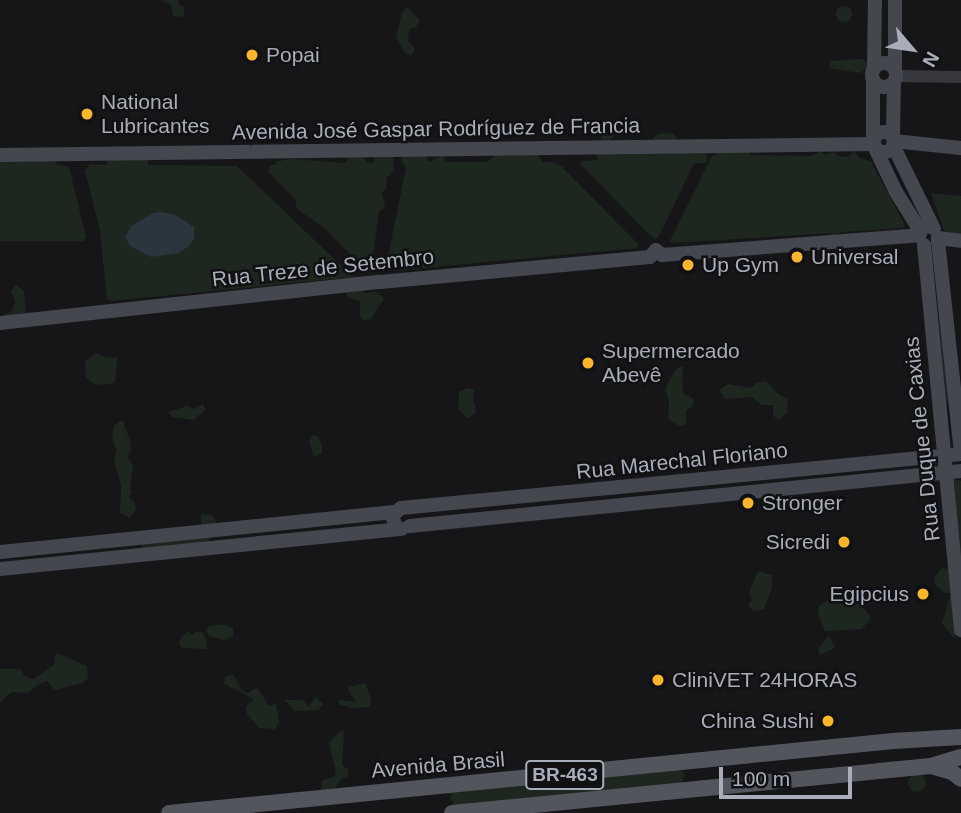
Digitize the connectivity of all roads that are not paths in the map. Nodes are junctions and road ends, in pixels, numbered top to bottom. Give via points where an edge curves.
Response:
1 (875, 0) edge
2 (895, 0) edge
3 (874, 74) junction
4 (895, 76) junction
5 (961, 77) edge
6 (893, 141) junction
7 (874, 144) junction
8 (961, 148) edge
9 (0, 155) edge
10 (929, 237) junction
11 (961, 241) edge
12 (0, 323) edge
13 (956, 409) junction
14 (940, 411) junction
15 (961, 454) edge
16 (945, 455) junction
17 (890, 461) junction
18 (953, 472) edge
19 (765, 473) junction
20 (892, 478) junction
21 (767, 490) junction
22 (400, 511) junction
23 (342, 517) junction
24 (403, 527) junction
25 (344, 534) junction
26 (42, 548) junction
27 (0, 552) edge
28 (44, 565) junction
29 (0, 569) edge
30 (961, 630) edge
31 (961, 737) edge
32 (961, 757) edge
33 (931, 766) junction
34 (961, 779) edge
35 (169, 813) edge
36 (452, 813) edge

1 - 3 main road
2 - 4 main road
3 - 4 main road via 887,63
3 - 7 main road
4 - 5 street
4 - 6 main road
6 - 7 main road, Avenida José Gaspar Rodríguez de Francia via 883,152
6 - 8 main road
6 - 10 main road, Rua Duque de Caxias
7 - 9 main road, Avenida José Gaspar Rodríguez de Francia
7 - 10 main road, Rua Duque de Caxias via 896,192
10 - 11 main road, Rua Treze de Setembro
10 - 12 main road, Rua Treze de Setembro via 656,256
10 - 13 main road, Rua Duque de Caxias
10 - 14 main road, Rua Duque de Caxias
13 - 14 main road
13 - 15 main road, Rua Duque de Caxias
14 - 16 main road, Rua Duque de Caxias
15 - 16 main road, Rua Marechal Floriano
16 - 17 main road, Rua Marechal Floriano
16 - 18 main road, Rua Duque de Caxias
17 - 19 main road, Rua Marechal Floriano
17 - 20 main road
18 - 20 main road, Rua Marechal Floriano
18 - 30 main road, Rua Duque de Caxias
19 - 21 main road
19 - 22 main road, Rua Marechal Floriano
20 - 21 main road, Rua Marechal Floriano
21 - 24 main road, Rua Marechal Floriano
22 - 23 main road, Rua Marechal Floriano
22 - 24 main road via 391,520
23 - 25 main road
23 - 26 main road, Rua Marechal Floriano
24 - 25 main road, Rua Marechal Floriano
25 - 28 main road, Rua Marechal Floriano
26 - 27 main road, Rua Marechal Floriano
26 - 28 main road
28 - 29 main road, Rua Marechal Floriano
31 - 35 main road, Avenida Brasil / BR-463
32 - 33 main road, BR-463
33 - 34 main road
33 - 36 main road, BR-463

